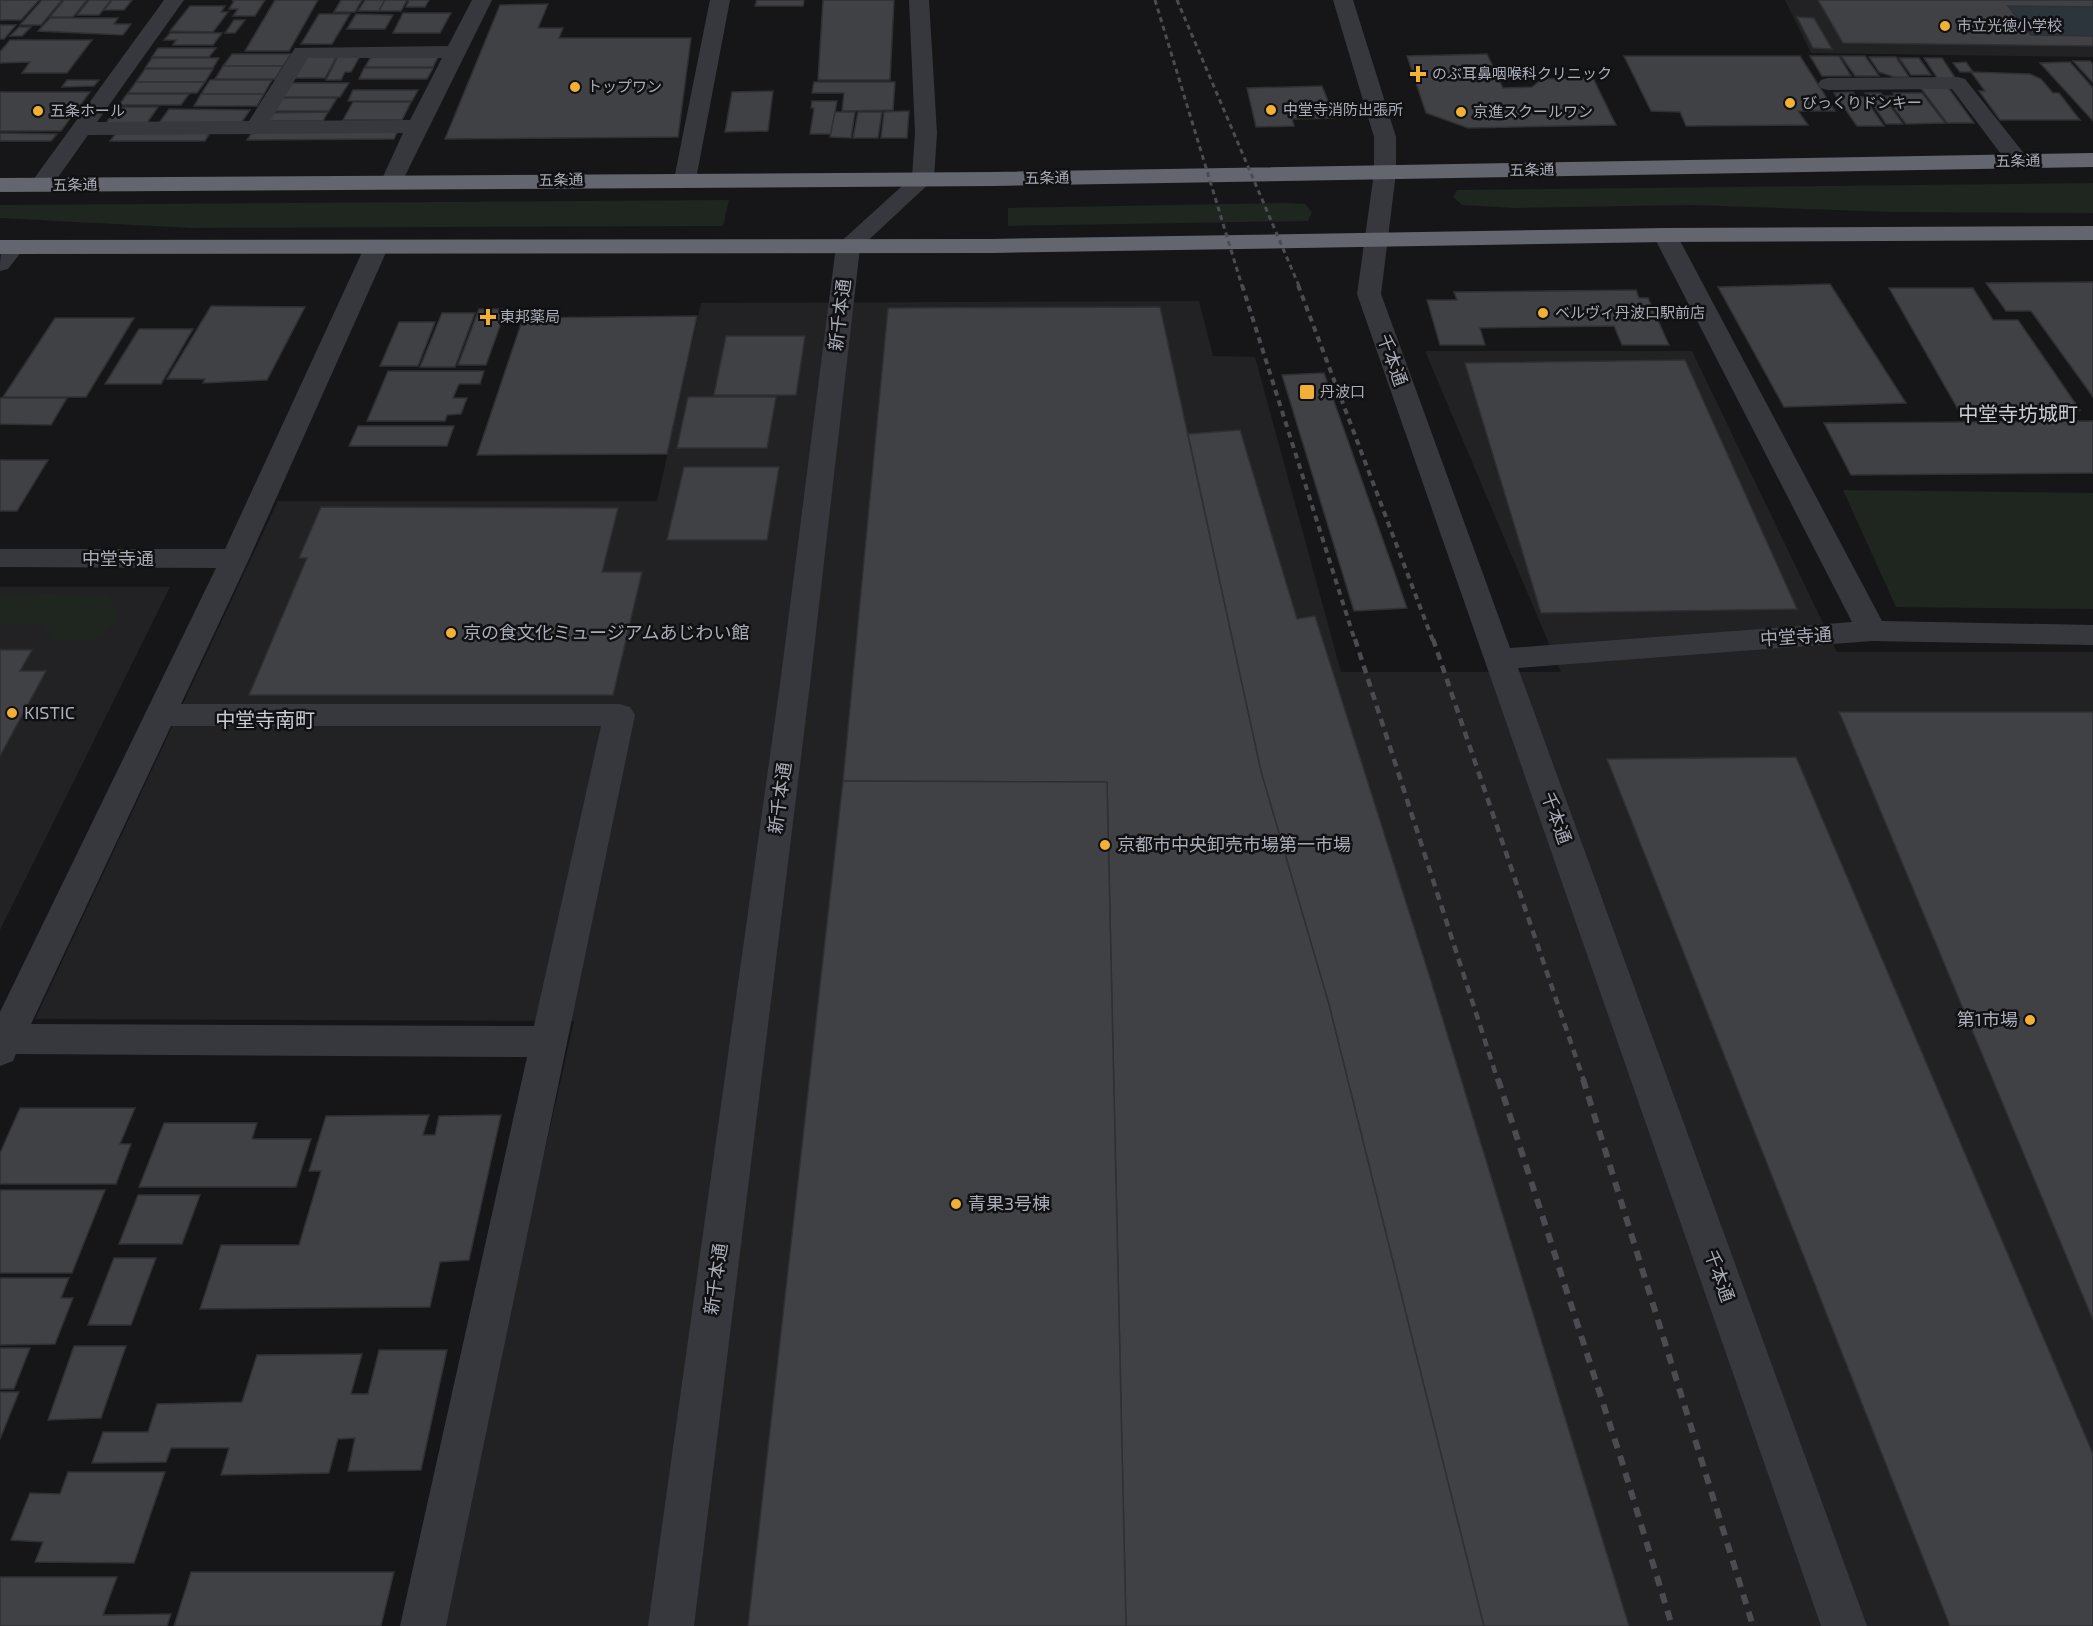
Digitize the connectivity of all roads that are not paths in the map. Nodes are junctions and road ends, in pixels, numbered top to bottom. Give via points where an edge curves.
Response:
1 (174, 0) edge
2 (482, 0) edge
3 (720, 0) edge
4 (919, 0) edge
5 (1343, 0) edge
6 (457, 52) junction
7 (1828, 84) dead end
8 (417, 126) junction
9 (255, 128) junction
10 (81, 129) junction
11 (2093, 160) edge
12 (2018, 161) junction
13 (1384, 173) junction
14 (685, 178) junction
15 (923, 179) junction
16 (392, 181) junction
17 (0, 185) edge
18 (41, 185) junction
19 (2093, 233) edge
20 (1665, 235) junction
21 (1375, 240) junction
22 (848, 246) junction
23 (376, 248) junction
24 (4, 253) edge
25 (0, 558) edge
26 (235, 559) junction
27 (1872, 631) junction
28 (2093, 635) edge
29 (1499, 659) junction
30 (160, 715) junction
31 (549, 1042) junction
32 (3, 1045) edge
33 (423, 1626) edge
34 (670, 1626) edge
35 (1844, 1626) edge

1 - 10 street
2 - 6 street
3 - 14 street
4 - 15 street via 926,133
5 - 13 street, 千本通 via 1385,138
6 - 8 street
6 - 9 street via 302,52
7 - 12 street via 1958,83
8 - 9 street
8 - 16 street
9 - 10 street
10 - 18 street
11 - 12 highway, 五条通
12 - 13 highway, 五条通
13 - 15 highway, 五条通
13 - 21 street, 千本通
14 - 15 highway, 五条通
14 - 16 highway, 五条通
15 - 22 street
16 - 18 highway, 五条通
17 - 18 highway, 五条通
19 - 20 highway
20 - 21 highway
20 - 27 street
21 - 22 highway
21 - 29 street, 千本通 via 1369,294
22 - 23 highway
22 - 34 street, 新千本通 via 795,684
23 - 24 highway
23 - 26 street
25 - 26 street, 中堂寺通
26 - 30 street
27 - 28 street, 中堂寺通
27 - 29 street, 中堂寺通
29 - 35 street, 千本通
30 - 31 street via 619,715
30 - 32 street
31 - 32 street
31 - 33 street

